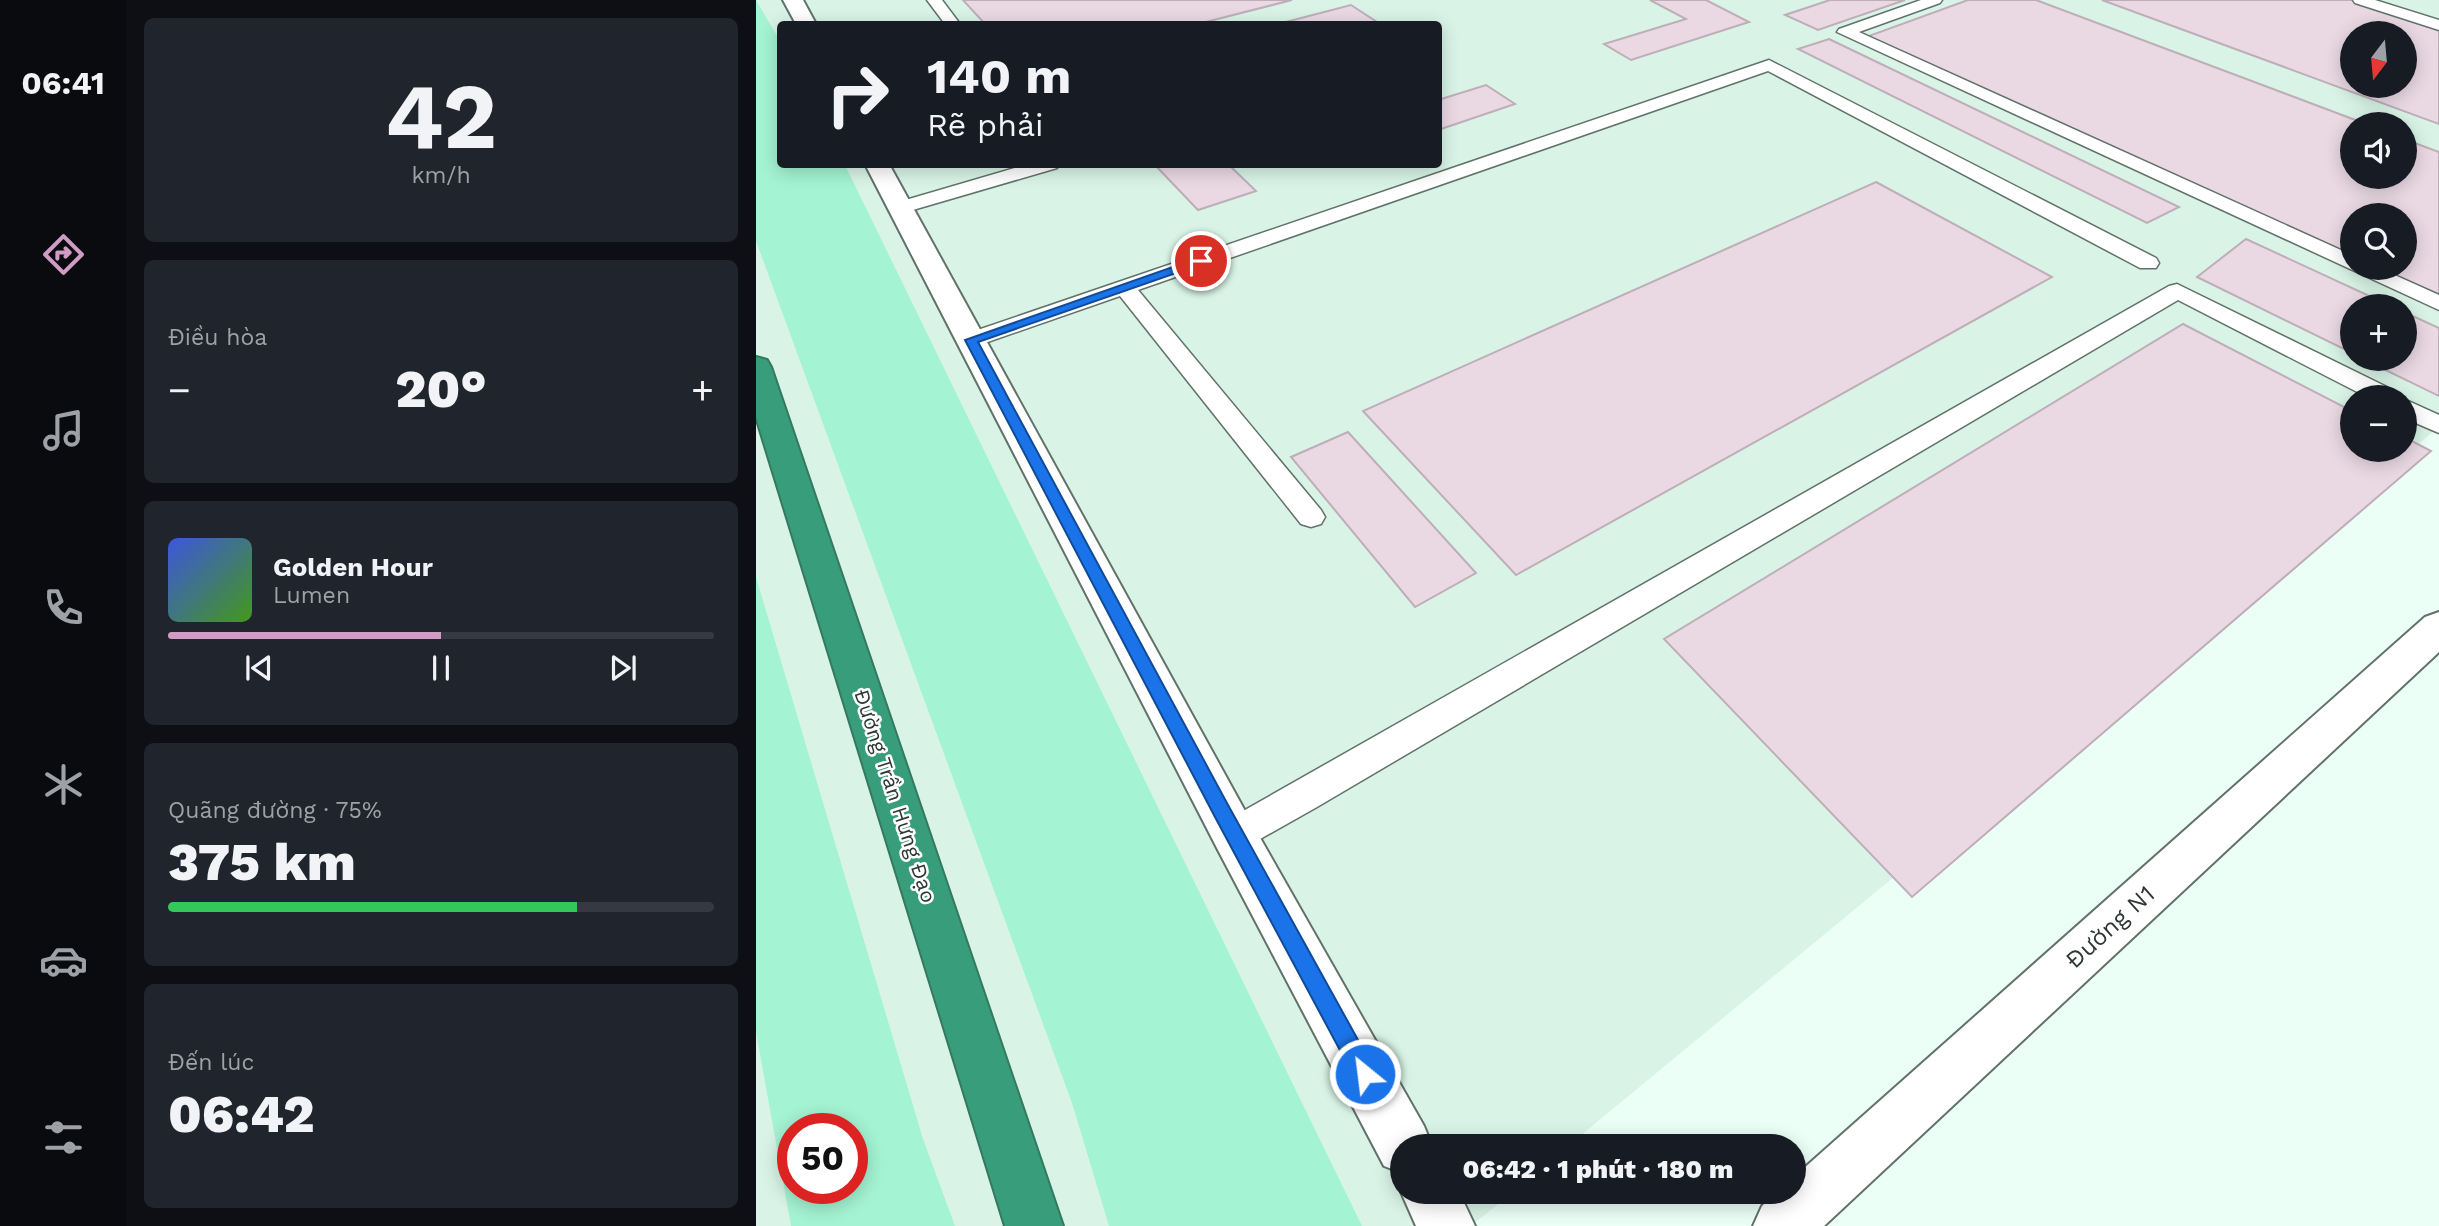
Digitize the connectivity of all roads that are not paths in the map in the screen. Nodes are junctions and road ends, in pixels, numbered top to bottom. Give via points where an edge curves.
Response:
1 (793, 0) edge
2 (934, 0) edge
3 (1935, 0) edge
4 (2360, 0) edge
5 (804, 21) edge
6 (951, 21) edge
7 (2439, 25) edge
8 (879, 168) edge
9 (1036, 168) edge
10 (899, 208) junction
11 (2340, 258) edge
12 (2148, 263) dead end
13 (2388, 280) edge
14 (1124, 287) junction
15 (2439, 303) edge
16 (971, 340) junction
17 (756, 367) edge
18 (2362, 385) edge
19 (2417, 414) edge
20 (2439, 425) edge
21 (1311, 517) dead end
22 (2439, 628) edge
23 (1234, 835) junction
24 (1397, 1134) edge
25 (1435, 1204) edge
26 (1034, 1226) edge
27 (1446, 1226) edge
28 (1782, 1226) edge

1 - 5 main road
2 - 6 lane
3 - 11 lane via 1845,32
4 - 7 lane
8 - 10 main road
9 - 10 lane
10 - 16 main road
12 - 14 lane via 1769,65
13 - 15 lane
14 - 16 lane
14 - 21 lane
16 - 23 main road
17 - 26 highway, Đường Trần Hưng Đạo
18 - 23 lane via 2177,291
19 - 20 lane
22 - 28 main road, Đường N1
23 - 24 main road
25 - 27 main road

